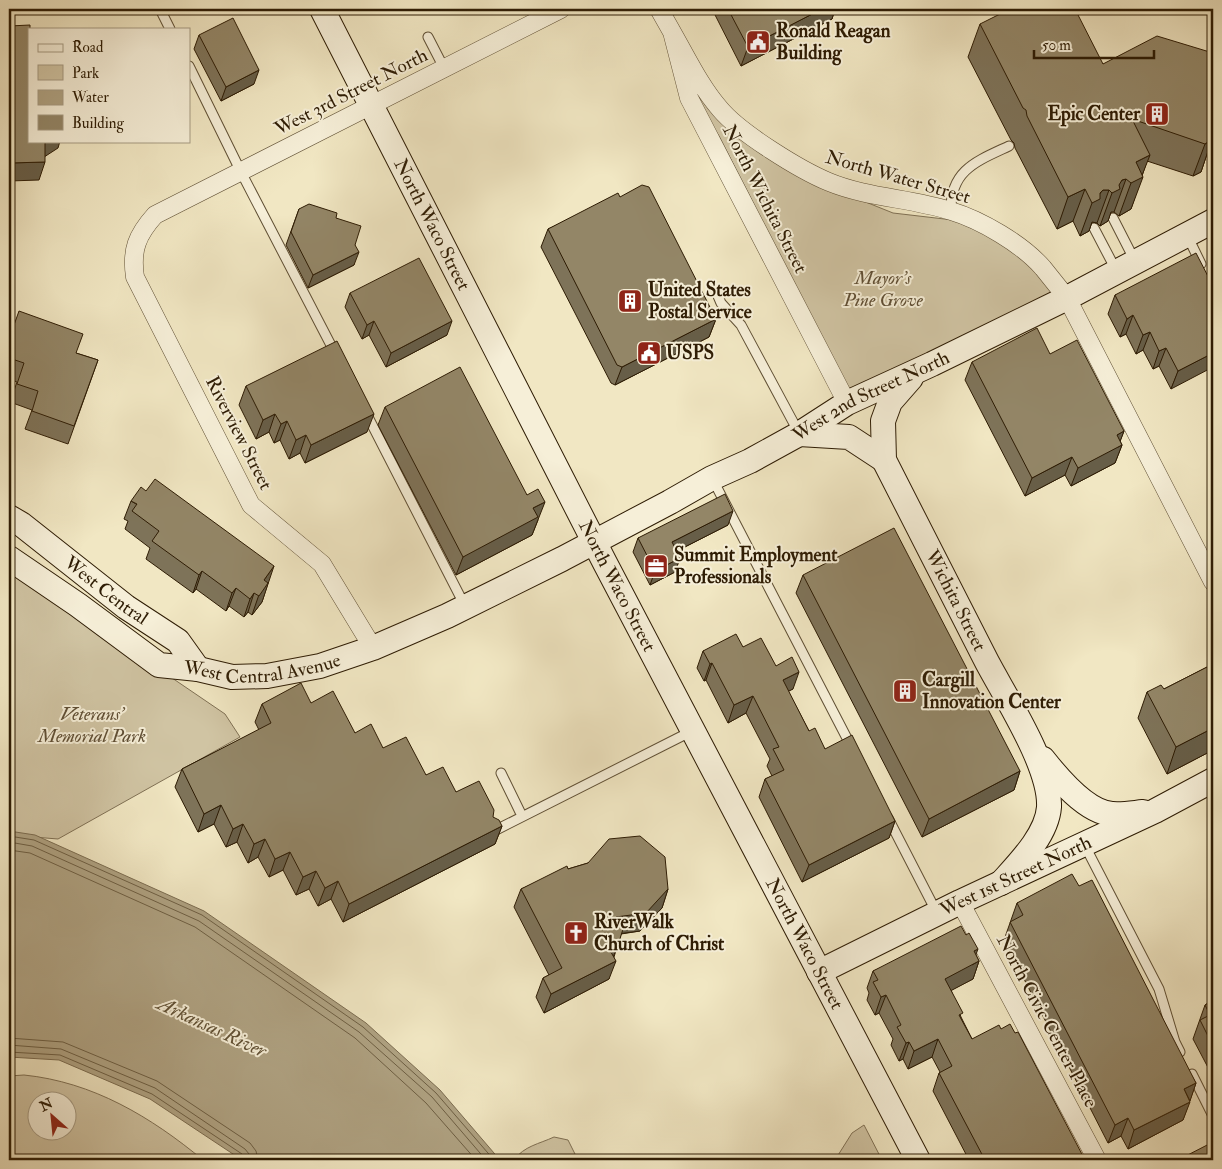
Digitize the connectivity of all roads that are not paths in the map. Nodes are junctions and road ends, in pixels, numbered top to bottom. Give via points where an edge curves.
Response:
1 (160, 9) edge
2 (322, 9) edge
3 (562, 9) edge
4 (659, 9) edge
5 (170, 28) edge
6 (672, 32) junction
7 (428, 37) dead end
8 (190, 68) edge
9 (444, 68) junction
10 (372, 105) junction
11 (1009, 146) dead end
12 (241, 172) junction
13 (951, 211) junction
14 (159, 213) joint
15 (1114, 218) edge
16 (1213, 221) edge
17 (1094, 228) edge
18 (1187, 235) junction
19 (1126, 267) junction
20 (1204, 269) edge
21 (718, 296) dead end
22 (1067, 298) junction
23 (340, 364) edge
24 (932, 364) junction
25 (847, 403) junction
26 (362, 407) edge
27 (799, 434) junction
28 (884, 460) junction
29 (712, 478) junction
30 (13, 519) edge
31 (594, 542) junction
32 (9, 558) edge
33 (531, 573) joint
34 (1213, 582) edge
35 (466, 606) junction
36 (372, 648) junction
37 (198, 669) junction
38 (693, 731) junction
39 (1029, 740) junction
40 (857, 758) edge
41 (501, 773) dead end
42 (1213, 780) edge
43 (1155, 811) junction
44 (884, 812) edge
45 (522, 816) junction
46 (492, 832) edge
47 (1084, 844) junction
48 (1001, 883) junction
49 (960, 902) junction
50 (937, 913) junction
51 (819, 972) junction
52 (1213, 1116) edge
53 (918, 1160) edge
54 (1098, 1160) edge

1 - 5 lane
2 - 10 street, North Waco Street
3 - 9 street, West 3rd Street North
4 - 6 street, North Wichita Street
6 - 13 street, North Water Street via 721,110 780,155 846,188
6 - 25 street, North Wichita Street via 690,98
7 - 9 lane
8 - 12 lane
9 - 10 street, West 3rd Street North
10 - 12 street, West 3rd Street North
10 - 31 street, North Waco Street
11 - 13 lane via 976,162 961,175 954,186
12 - 14 street, West 3rd Street North
12 - 23 lane
13 - 22 street, North Water Street via 1000,232 1042,267
14 - 36 street, Riverview Street via 144,228 136,245 133,260 135,276 251,505 322,564
15 - 19 lane
16 - 18 street, West 2nd Street North
17 - 19 lane
18 - 19 street, West 2nd Street North
18 - 20 lane
19 - 22 street, West 2nd Street North
21 - 27 lane via 741,325
22 - 24 street, West 2nd Street North
22 - 34 street, North Water Street
24 - 25 street, West 2nd Street North
24 - 28 street via 908,380 890,402 884,421
25 - 27 street, West 2nd Street North
26 - 35 lane
27 - 28 street via 849,437
27 - 29 street, West 2nd Street North
28 - 39 street, Wichita Street
29 - 31 street, West 2nd Street North
29 - 40 lane
30 - 37 street, West Central via 126,607 178,641
31 - 33 street, West 2nd Street North
31 - 38 street, North Waco Street
32 - 37 street, West Central Avenue via 159,665
33 - 35 street, West Central Avenue
35 - 36 street, West Central Avenue
36 - 37 street, West Central Avenue via 320,666 267,676 232,677
38 - 45 lane
38 - 51 street, North Waco Street
39 - 43 street via 1057,777 1094,808 1110,814
39 - 48 street via 1047,785 1049,808 1035,842
41 - 45 lane
42 - 43 street, West 1st Street North
43 - 47 street, West 1st Street North
44 - 50 lane
45 - 46 lane
47 - 48 street, West 1st Street North
47 - 52 lane via 1158,989 1175,1042
48 - 49 street, West 1st Street North
49 - 50 street, West 1st Street North
49 - 54 street, North Civic Center Place
50 - 51 street, West 1st Street North
51 - 53 street, North Waco Street

